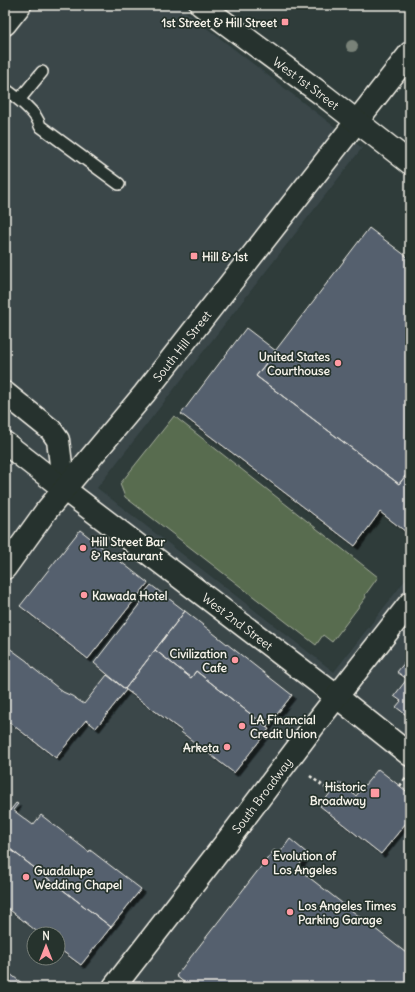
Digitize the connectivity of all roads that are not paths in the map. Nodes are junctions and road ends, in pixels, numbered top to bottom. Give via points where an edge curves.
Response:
1 (20, 5) edge
2 (201, 5) edge
3 (5, 24) edge
4 (410, 54) edge
5 (42, 72) dead end
6 (5, 89) edge
7 (19, 100) junction
8 (356, 121) junction
9 (410, 163) edge
10 (119, 184) dead end
11 (5, 393) edge
12 (5, 442) edge
13 (64, 489) junction
14 (5, 568) edge
15 (410, 603) edge
16 (336, 696) junction
17 (410, 755) edge
18 (114, 987) edge

1 - 3 main road
2 - 8 main road, West 1st Street
4 - 8 main road, South Hill Street
5 - 7 lane
6 - 7 lane
7 - 10 lane via 39,120 40,126
8 - 9 main road, West 1st Street
8 - 13 main road, South Hill Street via 144,394
11 - 13 main road via 51,430 58,440
12 - 13 main road, West 2nd Street
13 - 14 main road, South Hill Street
13 - 16 main road, West 2nd Street
15 - 16 main road, South Broadway
16 - 17 main road, West 2nd Street
16 - 18 main road, South Broadway

